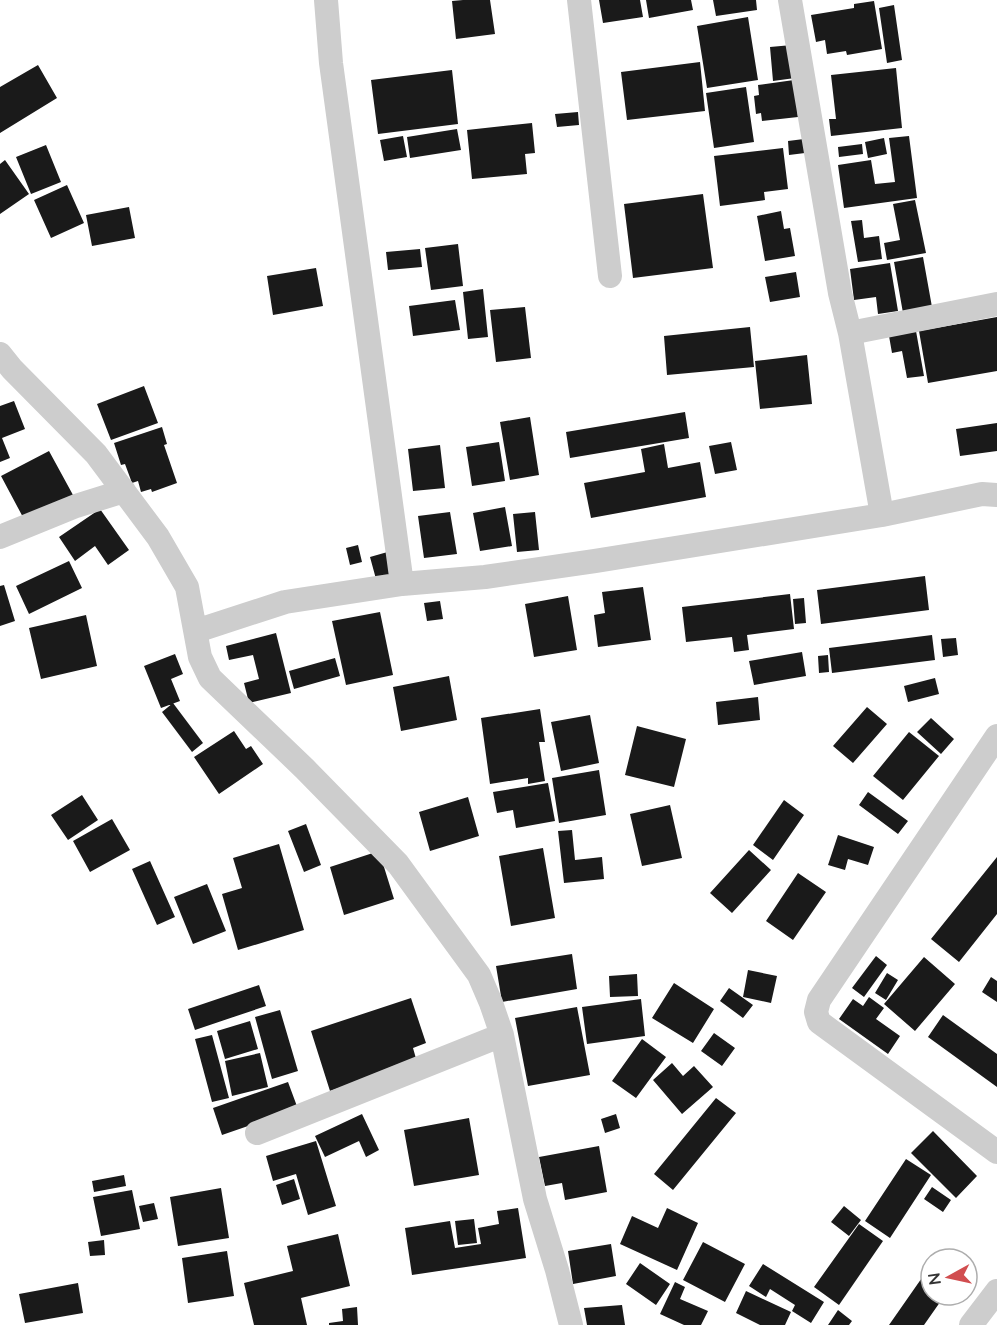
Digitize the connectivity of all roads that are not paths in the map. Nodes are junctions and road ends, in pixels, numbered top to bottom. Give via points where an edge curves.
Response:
1 (326, 0) edge
2 (579, 0) edge
3 (790, 0) edge
4 (610, 276) dead end
5 (997, 304) edge
6 (850, 333) junction
7 (0, 354) edge
8 (124, 491) junction
9 (997, 495) edge
10 (882, 515) junction
11 (0, 537) edge
12 (402, 584) junction
13 (196, 631) junction
14 (997, 736) edge
15 (502, 1035) junction
16 (257, 1133) dead end
17 (997, 1152) edge
18 (997, 1291) edge
19 (571, 1325) edge
20 (971, 1325) edge

1 - 12 street via 331,63
2 - 4 street
3 - 6 street
5 - 6 street
6 - 10 street
7 - 8 street via 96,454
8 - 11 street
8 - 13 street via 158,537 187,587
9 - 10 street via 982,494
10 - 12 street via 485,577
12 - 13 street via 285,602
13 - 15 street via 200,657 210,678 398,864 479,975
14 - 17 street via 819,1000 816,1012 819,1022
15 - 16 street
15 - 19 street via 535,1199
18 - 20 street

